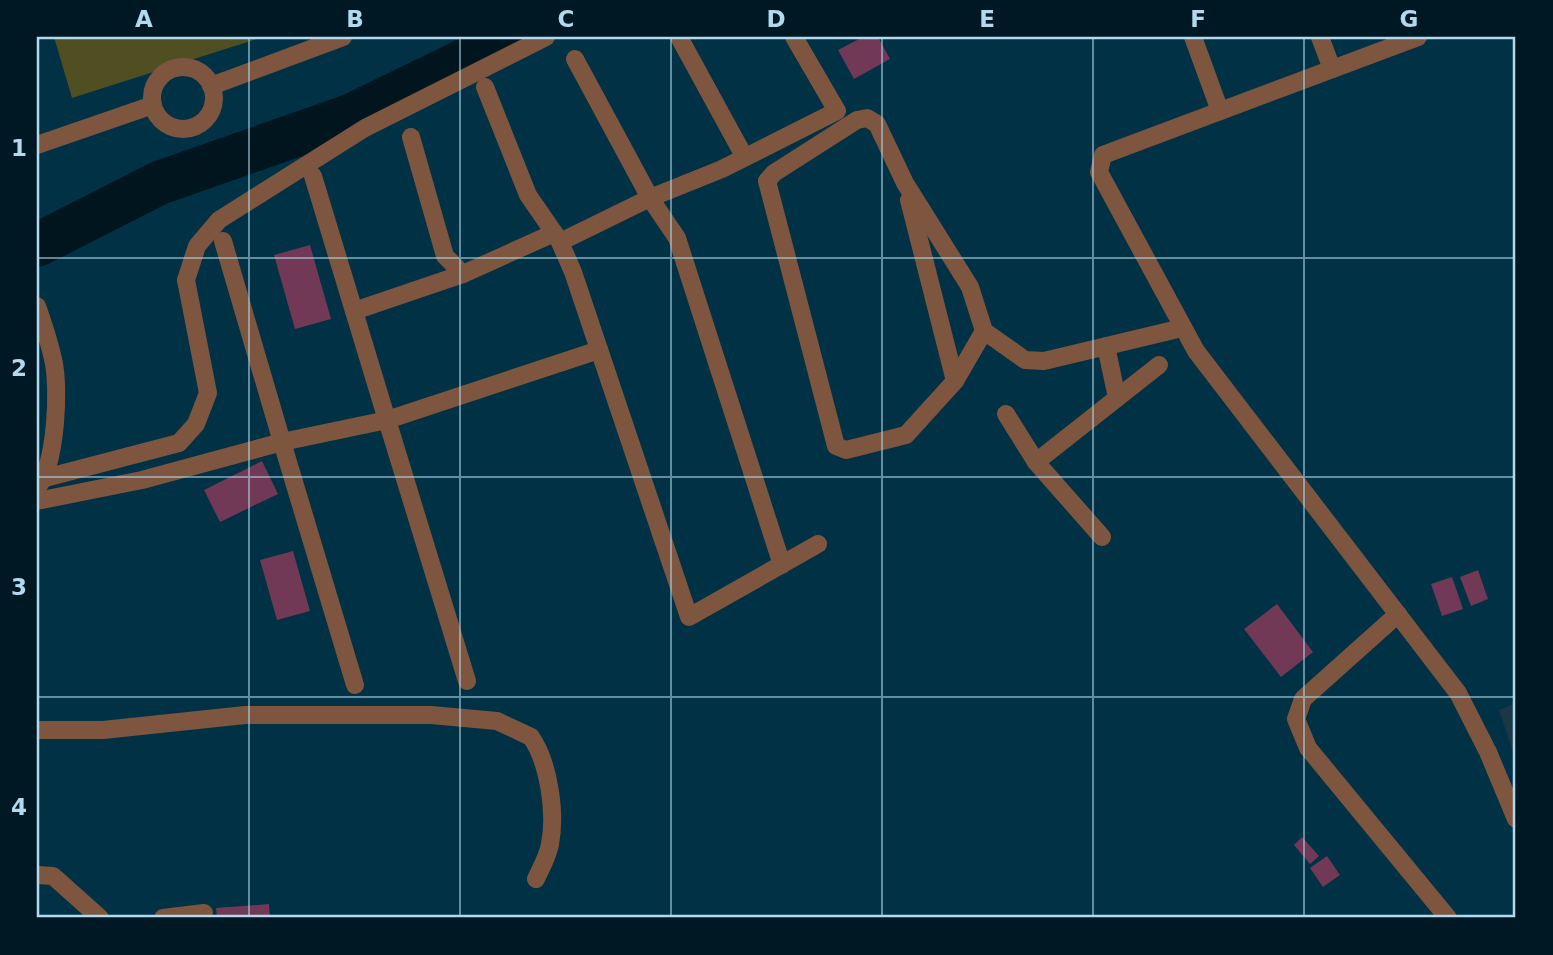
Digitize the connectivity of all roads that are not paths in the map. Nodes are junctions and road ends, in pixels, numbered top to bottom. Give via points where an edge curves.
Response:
1 (343, 37) edge
2 (546, 37) edge
3 (679, 37) edge
4 (794, 37) edge
5 (1193, 37) edge
6 (1320, 37) edge
7 (1418, 37) edge
8 (575, 59) dead end
9 (1332, 69) junction
10 (211, 86) junction
11 (485, 87) dead end
12 (153, 105) junction
13 (1220, 111) junction
14 (411, 137) dead end
15 (37, 145) edge
16 (744, 156) junction
17 (313, 176) dead end
18 (905, 183) junction
19 (650, 198) junction
20 (557, 238) junction
21 (223, 241) dead end
22 (463, 274) junction
23 (37, 307) edge
24 (354, 311) junction
25 (1182, 328) junction
26 (984, 331) junction
27 (1106, 346) junction
28 (599, 350) junction
29 (1159, 365) dead end
30 (955, 381) junction
31 (1117, 398) junction
32 (1006, 414) dead end
33 (387, 420) junction
34 (282, 442) junction
35 (1036, 462) junction
36 (41, 483) edge
37 (37, 501) edge
38 (1102, 537) dead end
39 (818, 544) dead end
40 (782, 565) junction
41 (1398, 614) junction
42 (467, 681) dead end
43 (355, 685) dead end
44 (37, 730) edge
45 (1516, 819) edge
46 (37, 875) edge
47 (536, 879) dead end
48 (204, 913) dead end
49 (100, 918) edge
50 (163, 918) edge
51 (1448, 918) edge

1 - 10 street
2 - 36 street via 365,128 219,220 197,246 186,279 208,393 196,424 179,443
3 - 16 street
4 - 16 street via 837,111
5 - 13 street
6 - 9 street
7 - 9 street
8 - 19 street
9 - 13 street
10 - 12 street via 193,69 172,69 156,82
10 - 12 street via 212,111 189,129 170,127
11 - 20 street via 528,195
12 - 15 street
13 - 25 street via 1103,155 1099,172
14 - 22 street via 446,256
16 - 19 street
17 - 24 street
18 - 26 street via 970,287
18 - 30 street
18 - 30 street via 877,124 867,118 857,120 767,181 836,446 846,450 906,435
19 - 20 street
19 - 40 street via 677,238
20 - 22 street
20 - 28 street
21 - 34 street
22 - 24 street
23 - 36 street via 54,361 54,430
24 - 33 street
25 - 27 street
25 - 41 street
26 - 27 street via 1025,360 1044,361
26 - 30 street
27 - 31 street
28 - 33 street
28 - 40 street via 689,617
29 - 31 street
31 - 35 street
32 - 35 street
33 - 34 street
33 - 42 street
34 - 37 street via 142,480
34 - 43 street
35 - 38 street
39 - 40 street
41 - 45 street via 1458,693
41 - 51 street via 1303,699 1296,719 1308,748
44 - 47 street via 103,730 268,715 431,715 497,721 531,737 543,765 552,831
46 - 49 street via 53,876
48 - 50 street

